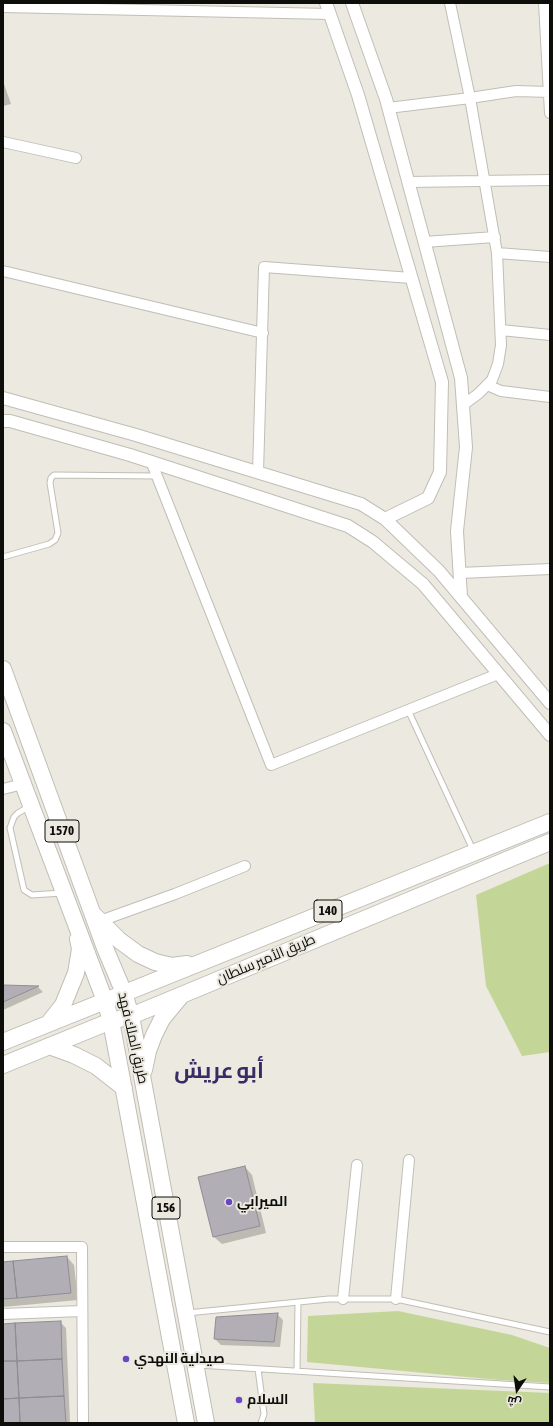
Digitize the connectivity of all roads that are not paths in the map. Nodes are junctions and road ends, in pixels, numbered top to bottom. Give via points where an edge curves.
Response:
1 (352, 3) edge
2 (450, 3) edge
3 (544, 3) edge
4 (3, 6) edge
5 (328, 9) edge
6 (550, 92) edge
7 (470, 98) junction
8 (388, 108) junction
9 (550, 113) edge
10 (3, 142) edge
11 (76, 158) dead end
12 (550, 180) edge
13 (485, 181) junction
14 (408, 182) junction
15 (494, 237) junction
16 (424, 242) junction
17 (497, 253) junction
18 (550, 257) edge
19 (3, 271) edge
20 (412, 278) junction
21 (501, 330) junction
22 (263, 333) junction
23 (550, 335) edge
24 (487, 385) junction
25 (550, 397) edge
26 (3, 398) edge
27 (463, 404) junction
28 (3, 421) edge
29 (156, 442) junction
30 (151, 461) junction
31 (258, 472) junction
32 (157, 476) junction
33 (385, 519) junction
34 (3, 557) edge
35 (550, 569) edge
36 (460, 573) junction
37 (461, 597) junction
38 (3, 668) edge
39 (498, 674) junction
40 (549, 701) edge
41 (408, 710) junction
42 (531, 713) junction
43 (3, 731) edge
44 (550, 735) edge
45 (23, 784) junction
46 (3, 789) edge
47 (31, 806) junction
48 (550, 822) edge
49 (550, 842) edge
50 (474, 852) junction
51 (245, 866) dead end
52 (64, 893) junction
53 (96, 917) junction
54 (75, 922) junction
55 (202, 962) junction
56 (124, 993) junction
57 (182, 994) junction
58 (105, 1001) junction
59 (131, 1016) junction
60 (111, 1021) junction
61 (48, 1024) junction
62 (3, 1042) edge
63 (49, 1046) junction
64 (3, 1065) edge
65 (142, 1078) junction
66 (124, 1088) junction
67 (409, 1160) dead end
68 (357, 1165) dead end
69 (3, 1247) edge
70 (343, 1299) junction
71 (396, 1299) junction
72 (298, 1302) junction
73 (82, 1311) junction
74 (3, 1314) edge
75 (186, 1314) junction
76 (550, 1332) edge
77 (195, 1364) junction
78 (258, 1368) junction
79 (297, 1371) junction
80 (550, 1387) edge
81 (83, 1423) edge
82 (186, 1423) edge
83 (206, 1423) edge
84 (261, 1423) edge

1 - 8 street
2 - 7 street
3 - 6 street
4 - 5 street
5 - 20 street via 358,95
6 - 7 street via 516,91
6 - 9 street
7 - 8 street
7 - 13 street
8 - 14 street
10 - 11 street
12 - 13 street
13 - 14 street
13 - 15 street
14 - 16 street
15 - 16 street
15 - 17 street
16 - 27 street via 461,378
17 - 18 street
17 - 21 street
19 - 22 street
20 - 22 street via 264,267
20 - 33 street via 442,382 440,472 428,498
21 - 23 street
21 - 24 street via 502,345 498,364 492,380
22 - 31 street
24 - 25 street via 501,391
24 - 27 street
26 - 29 street
27 - 36 street via 466,447 457,531
28 - 30 street
29 - 30 street
29 - 31 street
30 - 32 street
30 - 39 street via 348,526 373,542 423,584
31 - 33 street via 361,504
32 - 34 lane via 54,475 50,483 58,533 55,540
32 - 41 street via 271,765
33 - 37 street via 439,571
35 - 36 street
36 - 37 street
37 - 40 street
38 - 53 highway, طريق الملك فهد / 1570
39 - 41 street
39 - 42 street
40 - 42 street
41 - 50 lane
42 - 44 street
43 - 45 highway, طريق الملك فهد / 1570
45 - 46 street
45 - 47 highway, طريق الملك فهد / 1570
47 - 52 highway, طريق الملك فهد / 1570
47 - 52 lane via 14,817 10,828 24,890 32,895
48 - 50 highway, طريق الأمير سلطان / 140
49 - 57 highway, طريق الأمير سلطان / 140
50 - 55 highway, طريق الأمير سلطان / 140
51 - 53 street via 175,894
52 - 54 highway, طريق الملك فهد / 1570
53 - 55 highway via 119,940 138,954 155,962 172,966
53 - 56 highway, طريق الملك فهد / 1570 via 105,948
54 - 58 highway, طريق الملك فهد / 1570
54 - 61 highway via 80,949 76,973 64,1004
55 - 56 highway, طريق الأمير سلطان / 140
56 - 58 highway, طريق الأمير سلطان / 140
56 - 59 highway, طريق الملك فهد / 156
57 - 59 highway, طريق الأمير سلطان / 140
57 - 65 highway via 162,1019 154,1034
58 - 60 highway, طريق الملك فهد / 156
58 - 61 highway, طريق الأمير سلطان
59 - 60 highway, طريق الأمير سلطان / 140
59 - 65 highway, طريق الملك فهد / 156
60 - 63 highway, طريق الأمير سلطان
60 - 66 highway, طريق الملك فهد / 156
61 - 62 highway, طريق الأمير سلطان
63 - 64 highway, طريق الأمير سلطان
63 - 66 highway via 96,1066
65 - 75 highway, طريق الملك فهد / 156
66 - 82 highway, طريق الملك فهد / 156
67 - 71 street
68 - 70 street
69 - 73 street via 82,1247
70 - 71 lane
70 - 72 lane
71 - 76 lane
72 - 75 lane
72 - 79 lane
73 - 74 street
73 - 81 street
75 - 77 highway, طريق الملك فهد / 156
77 - 78 lane
77 - 83 highway, طريق الملك فهد / 156
78 - 79 lane
78 - 84 lane via 264,1414
79 - 80 lane

